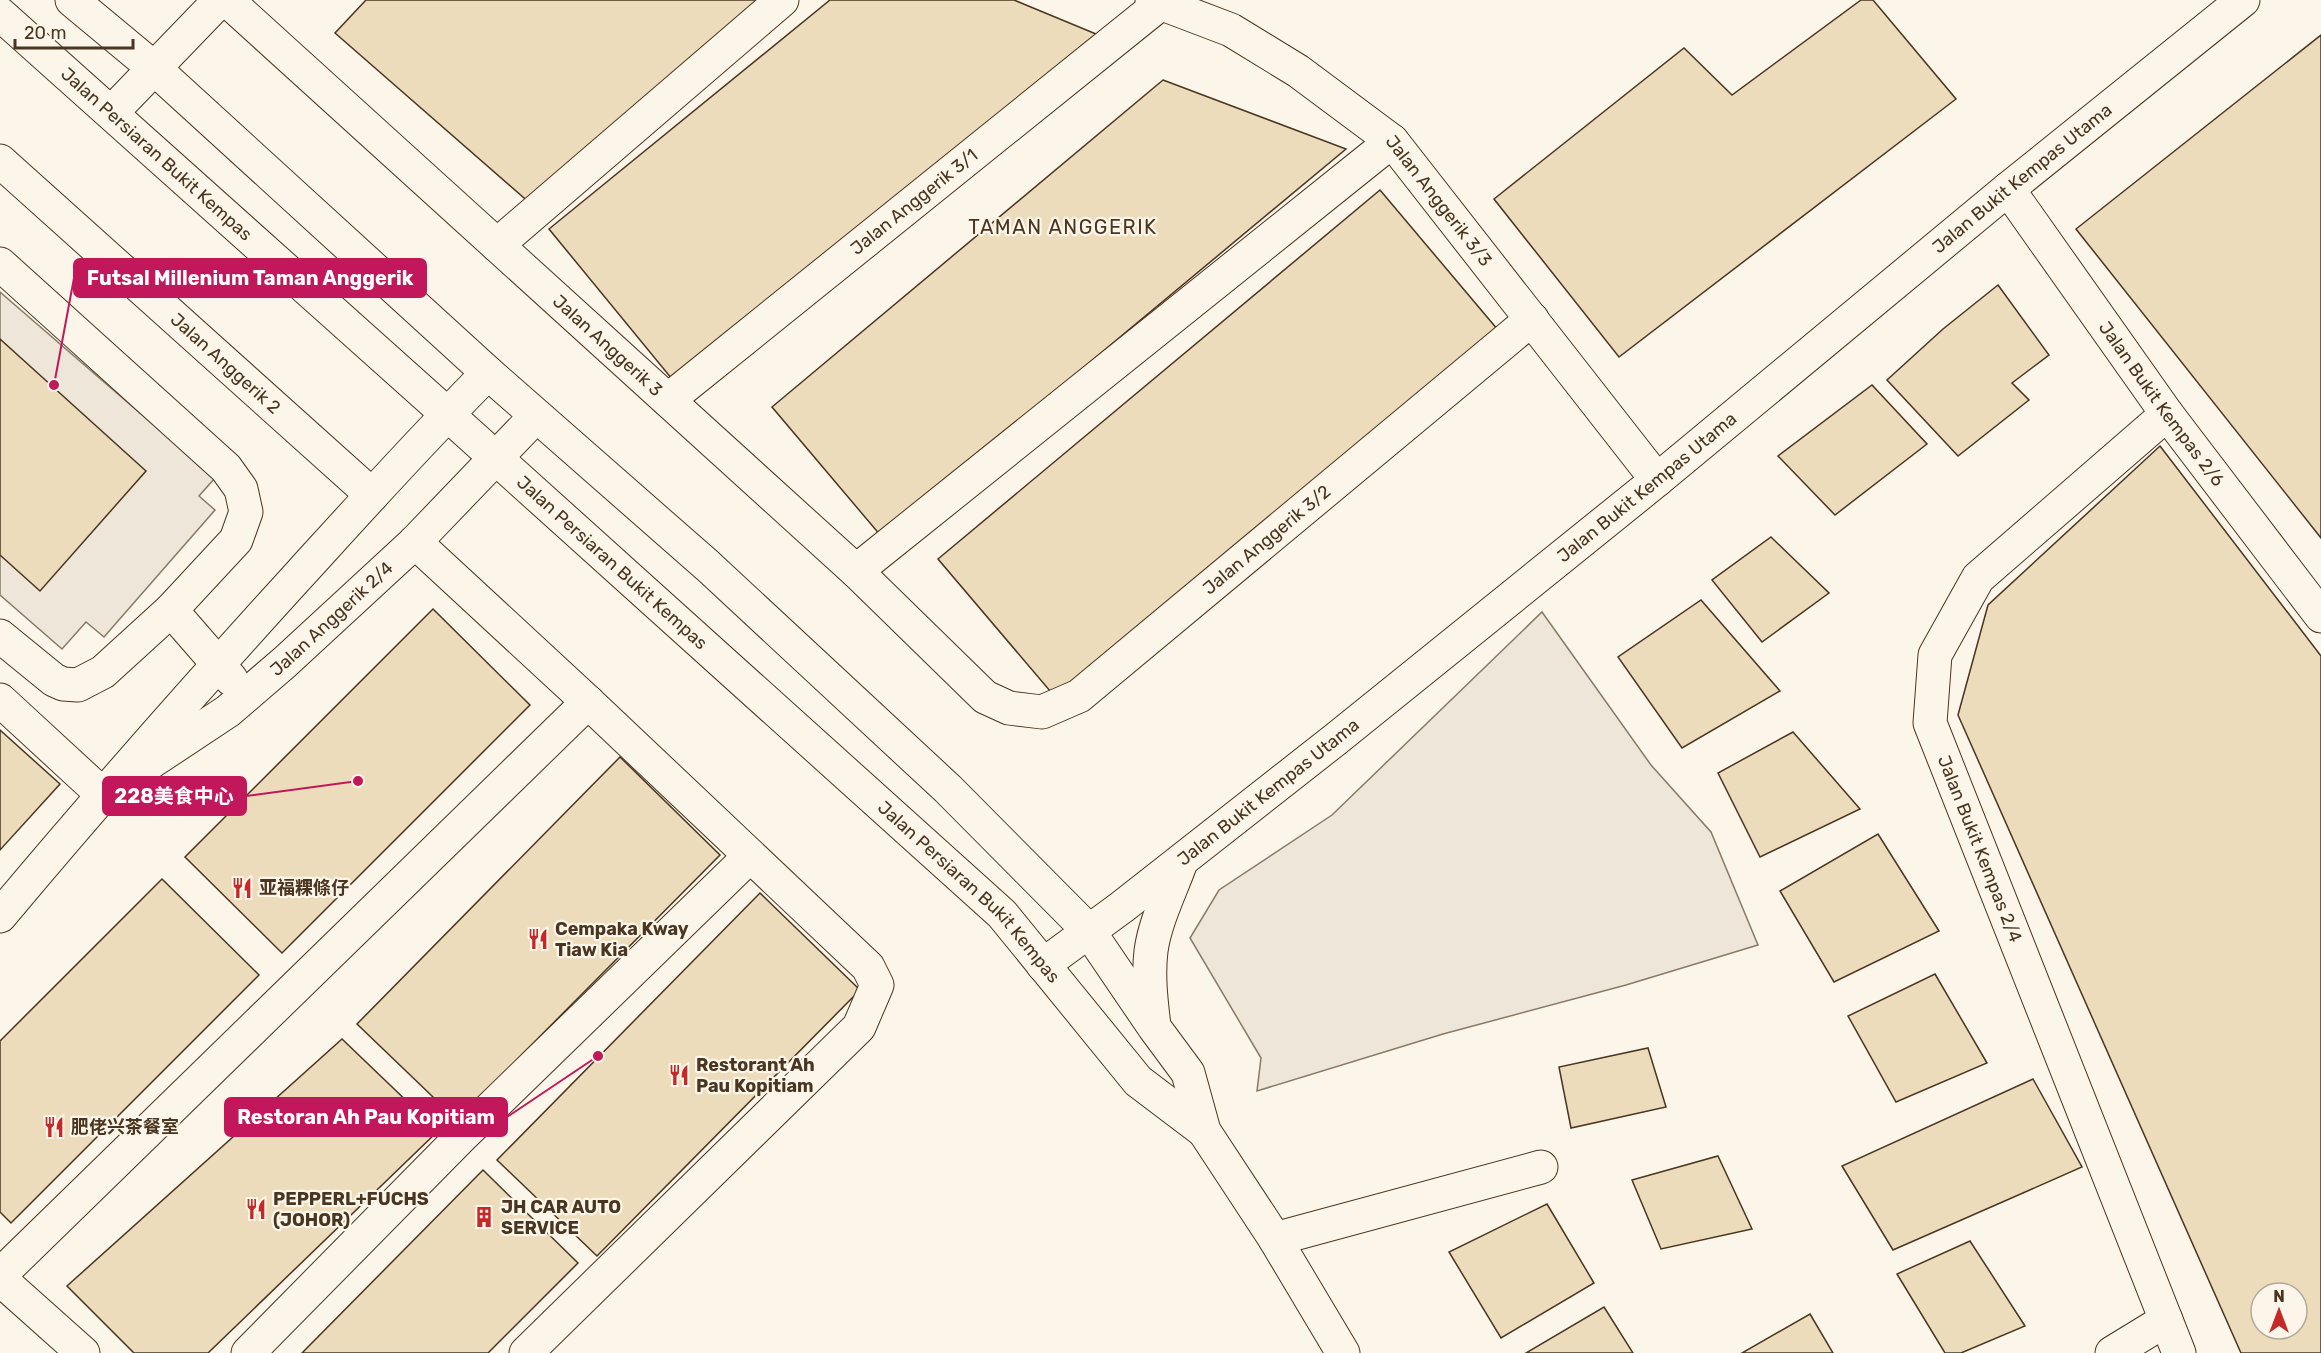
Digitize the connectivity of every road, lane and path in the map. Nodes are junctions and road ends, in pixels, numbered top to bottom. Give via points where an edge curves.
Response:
1 (72, 0) edge
2 (220, 0) edge
3 (227, 0) edge
4 (782, 0) edge
5 (2243, 0) edge
6 (1156, 1) edge
7 (0, 14) edge
8 (155, 69) junction
9 (112, 112) junction
10 (1392, 141) junction
11 (0, 161) edge
12 (2008, 189) junction
13 (497, 245) junction
14 (0, 264) edge
15 (1532, 320) junction
16 (488, 373) junction
17 (668, 400) junction
18 (447, 414) junction
19 (2168, 414) junction
20 (536, 416) junction
21 (495, 457) junction
22 (1657, 480) junction
23 (372, 495) junction
24 (414, 542) junction
25 (856, 571) junction
26 (171, 610) junction
27 (2321, 616) edge
28 (0, 636) edge
29 (218, 663) junction
30 (246, 696) junction
31 (985, 697) joint
32 (0, 700) edge
33 (588, 702) junction
34 (102, 794) junction
35 (750, 856) junction
36 (1181, 862) junction
37 (0, 916) edge
38 (1088, 930) junction
39 (1043, 965) junction
40 (1154, 1027) junction
41 (1204, 1131) junction
42 (1541, 1167) dead end
43 (1275, 1239) junction
44 (0, 1277) edge
45 (2166, 1320) junction
46 (83, 1353) edge
47 (248, 1353) edge
48 (526, 1353) edge
49 (1343, 1353) edge
50 (2112, 1353) edge
51 (2180, 1353) edge

1 - 8 street, Jalan Persiaran Bukit Kempas
2 - 8 street
3 - 13 street, Jalan Anggerik 3
4 - 13 street
5 - 12 street, Jalan Bukit Kempas Utama
6 - 10 street, Jalan Anggerik 3/3 via 1231,30 1298,70
6 - 17 street, Jalan Anggerik 3/1
7 - 9 street, Jalan Persiaran Bukit Kempas
8 - 9 street
8 - 16 street, Jalan Persiaran Bukit Kempas
9 - 18 street, Jalan Persiaran Bukit Kempas
10 - 15 street, Jalan Anggerik 3/3
10 - 25 street
11 - 23 street, Jalan Anggerik 2
12 - 19 street, Jalan Bukit Kempas 2/6
12 - 22 street, Jalan Bukit Kempas Utama
13 - 17 street, Jalan Anggerik 3
14 - 26 street via 226,468 241,489 246,512 236,540
15 - 22 street, Jalan Anggerik 3/3
15 - 31 street, Jalan Anggerik 3/2 via 1079,696 1042,712 1009,708
16 - 18 street, Jalan Anggerik 2/4
16 - 20 street, Jalan Persiaran Bukit Kempas
17 - 25 street, Jalan Anggerik 3
18 - 21 street, Jalan Persiaran Bukit Kempas
18 - 23 street, Jalan Anggerik 2/4
19 - 27 street, Jalan Bukit Kempas 2/6
19 - 45 street, Jalan Bukit Kempas 2/4 via 1978,578 1935,655 1930,723
20 - 21 street, Jalan Anggerik 2/4
20 - 38 street, Jalan Persiaran Bukit Kempas via 708,566 948,789
21 - 24 street, Jalan Anggerik 2/4
21 - 39 street, Jalan Persiaran Bukit Kempas via 1002,914
22 - 36 street, Jalan Bukit Kempas Utama
23 - 29 street, Jalan Anggerik 2/4
24 - 30 street, Jalan Anggerik 2/4
24 - 33 street
25 - 31 street, Jalan Anggerik 3
26 - 28 street via 103,672 78,685 54,680
26 - 29 street
29 - 30 street
29 - 34 street, Jalan Anggerik 2/4
30 - 34 street, Jalan Anggerik 2/4
32 - 34 street
33 - 35 street
33 - 44 street
34 - 37 street, Jalan Anggerik 2/4
35 - 47 street via 460,1137
35 - 48 street via 868,967 877,985 859,1027
36 - 38 street, Jalan Bukit Kempas Utama
36 - 40 street via 1152,949
38 - 39 street, Jalan Bukit Kempas Utama
38 - 40 street, Jalan Persiaran Bukit Kempas
39 - 41 street, Jalan Persiaran Bukit Kempas via 1138,1081
40 - 41 street, Jalan Persiaran Bukit Kempas via 1188,1073
41 - 43 street, Jalan Persiaran Bukit Kempas
42 - 43 street
43 - 49 street, Jalan Persiaran Bukit Kempas
44 - 46 street
45 - 50 street
45 - 51 street, Jalan Bukit Kempas 2/4

